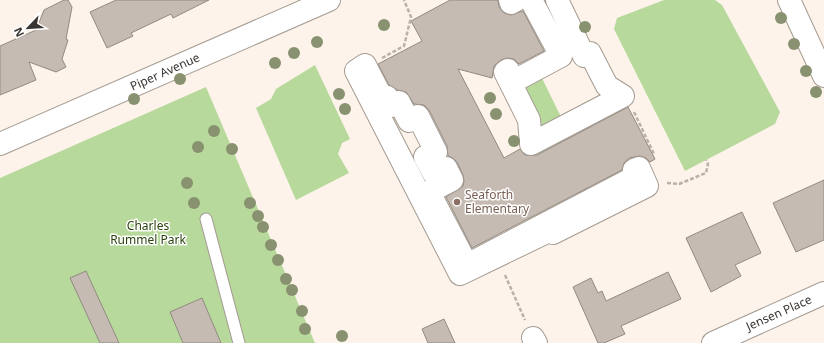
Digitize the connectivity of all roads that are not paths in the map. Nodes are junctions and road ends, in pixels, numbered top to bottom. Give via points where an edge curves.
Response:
1 (329, 0) edge
2 (510, 0) edge
3 (516, 0) edge
4 (531, 0) edge
5 (557, 0) edge
6 (789, 0) edge
7 (824, 76) edge
8 (0, 144) edge
9 (206, 219) dead end
10 (496, 256) joint
11 (824, 293) edge
12 (239, 343) edge
13 (713, 343) edge

1 - 8 street, Piper Avenue
2 - 3 street via 511,3
4 - 5 street via 561,56 514,81 508,70 505,72 529,120 531,144 622,96 607,86 590,53 584,56
6 - 7 street
9 - 12 lane
10 - 10 street via 460,274 356,71 366,66 383,100 387,97 392,106 399,102 409,121 418,116 436,152 426,157 434,174 446,168 452,180 429,192 467,265 637,176 634,170 639,168 647,186 553,233 551,230
11 - 13 street, Jensen Place

